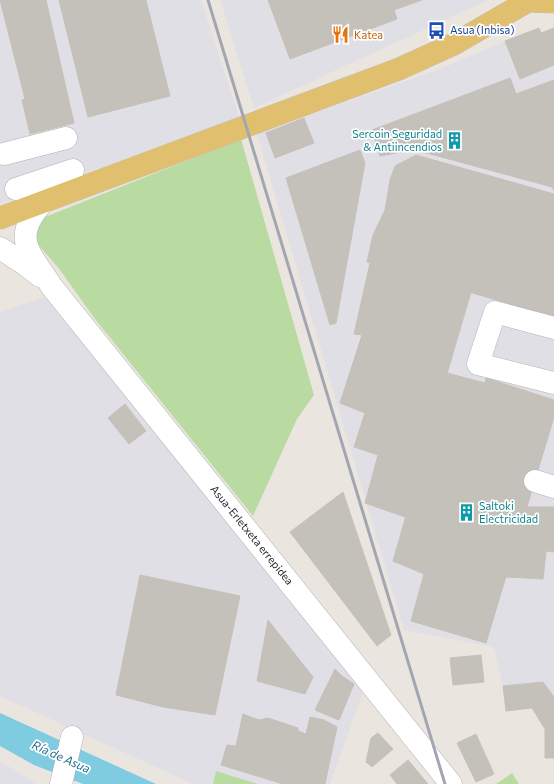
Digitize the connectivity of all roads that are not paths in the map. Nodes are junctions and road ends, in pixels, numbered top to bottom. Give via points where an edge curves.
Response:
1 (530, 1) edge
2 (554, 2) edge
3 (66, 138) dead end
4 (4, 154) dead end
5 (73, 170) dead end
6 (16, 189) dead end
7 (43, 202) junction
8 (0, 218) edge
9 (0, 248) edge
10 (52, 287) junction
11 (554, 328) edge
12 (554, 383) edge
13 (72, 737) dead end
14 (442, 780) edge
15 (61, 783) edge

1 - 2 main road
1 - 7 main road via 454,44 399,70
3 - 4 street
5 - 6 street
7 - 8 main road
7 - 10 street via 31,216 26,227 25,244
9 - 10 street via 28,266
10 - 14 street, Asua-Erletxeta errepidea
11 - 12 street via 495,312 478,364
13 - 15 street

